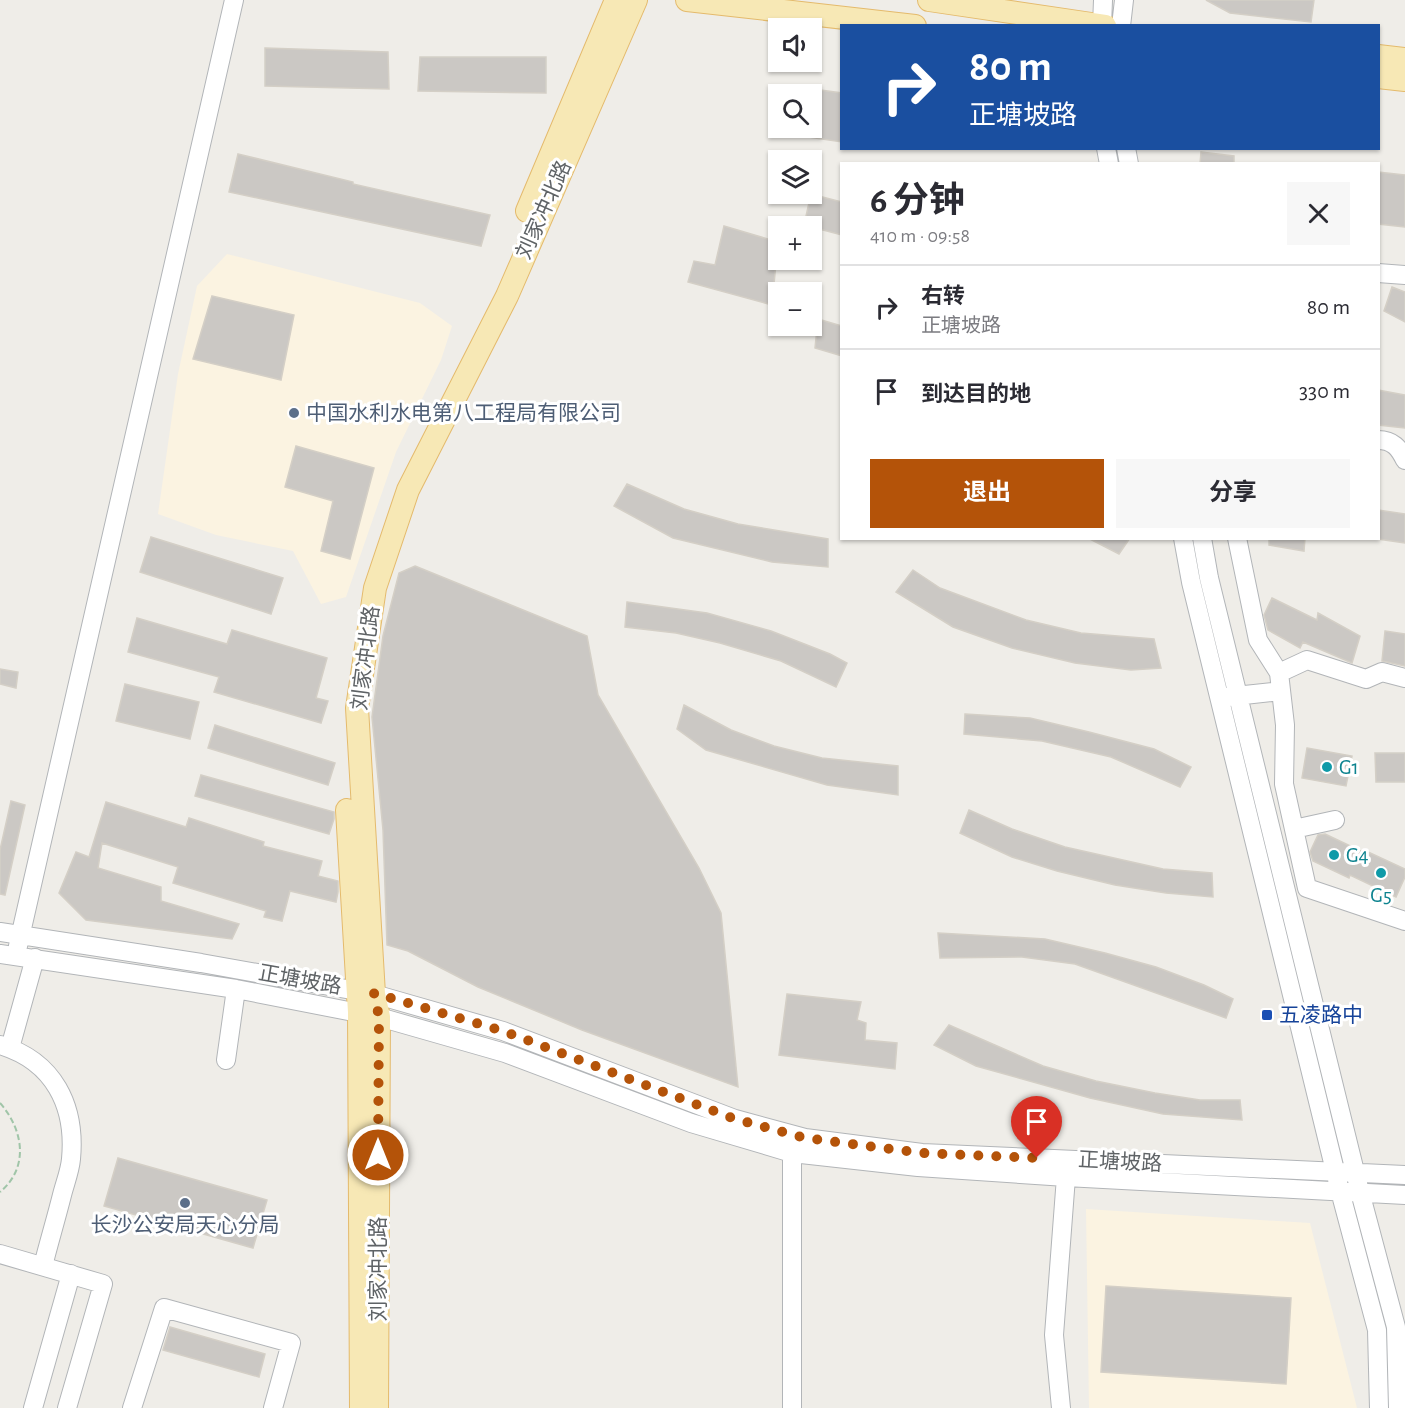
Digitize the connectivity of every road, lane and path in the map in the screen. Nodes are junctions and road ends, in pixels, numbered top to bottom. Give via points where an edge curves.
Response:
1 (234, 0) edge
2 (616, 0) edge
3 (636, 0) edge
4 (687, 0) edge
5 (929, 0) edge
6 (1103, 0) edge
7 (1124, 0) edge
8 (897, 24) edge
9 (1096, 24) edge
10 (1103, 24) edge
11 (1121, 24) edge
12 (1380, 56) edge
13 (1405, 59) edge
14 (1380, 77) edge
15 (1405, 80) edge
16 (1380, 273) edge
17 (1405, 276) edge
18 (1380, 440) edge
19 (1405, 460) edge
20 (1183, 540) edge
21 (1202, 540) edge
22 (1237, 540) edge
23 (1405, 678) edge
24 (1280, 682) junction
25 (1230, 697) junction
26 (1335, 820) dead end
27 (1294, 829) junction
28 (1405, 921) edge
29 (0, 932) edge
30 (20, 935) junction
31 (8, 955) edge
32 (35, 958) junction
33 (236, 988) junction
34 (367, 1003) junction
35 (5, 1047) edge
36 (226, 1060) dead end
37 (0, 1103) edge
38 (792, 1153) junction
39 (1336, 1172) junction
40 (1355, 1173) junction
41 (1405, 1175) edge
42 (1066, 1177) junction
43 (1340, 1191) junction
44 (0, 1192) edge
45 (1360, 1192) junction
46 (1405, 1195) edge
47 (0, 1254) edge
48 (43, 1266) junction
49 (71, 1274) junction
50 (278, 1407) edge
51 (33, 1408) edge
52 (67, 1408) edge
53 (132, 1408) edge
54 (361, 1408) edge
55 (376, 1408) edge
56 (792, 1408) edge
57 (1061, 1408) edge
58 (1379, 1408) edge
59 (1398, 1408) edge

1 - 30 street
2 - 34 main road, 刘家冲北路 via 494,289 394,485 361,585 342,707
3 - 34 main road, 刘家冲北路 via 507,296 408,490 375,588 357,708
4 - 8 main road
5 - 9 main road
6 - 10 street
7 - 11 street
12 - 13 main road
14 - 15 main road
16 - 17 street
18 - 19 street via 1388,440
20 - 25 street via 1191,582
21 - 25 street
22 - 24 street via 1257,640
23 - 24 street via 1382,672 1366,680 1307,660
24 - 25 street
24 - 27 street via 1286,725 1284,784
25 - 39 street
25 - 40 street
26 - 27 street
27 - 28 street via 1306,888
29 - 30 street, 正塘坡路
30 - 31 street
30 - 34 street, 正塘坡路 via 201,963
31 - 32 street, 正塘坡路
32 - 33 street, 正塘坡路
32 - 35 street
33 - 34 street, 正塘坡路
33 - 36 street
34 - 38 street, 正塘坡路 via 692,1123
34 - 39 street, 正塘坡路 via 503,1031 735,1119 805,1138 922,1153
34 - 54 main road, 刘家冲北路
34 - 55 main road, 刘家冲北路
35 - 48 street via 47,1073 61,1092 71,1121 71,1160
37 - 44 path via 12,1118 20,1154 15,1172
38 - 42 street, 正塘坡路
38 - 56 street
39 - 40 street, 正塘坡路
39 - 43 street
40 - 41 street, 正塘坡路
40 - 45 street
42 - 43 street, 正塘坡路
42 - 57 street via 1054,1335
43 - 45 street, 正塘坡路
43 - 58 street via 1377,1330
45 - 46 street, 正塘坡路
45 - 59 street via 1396,1328
47 - 48 street
48 - 49 street
49 - 51 street
49 - 52 street via 104,1284
50 - 53 street via 291,1343 164,1308

